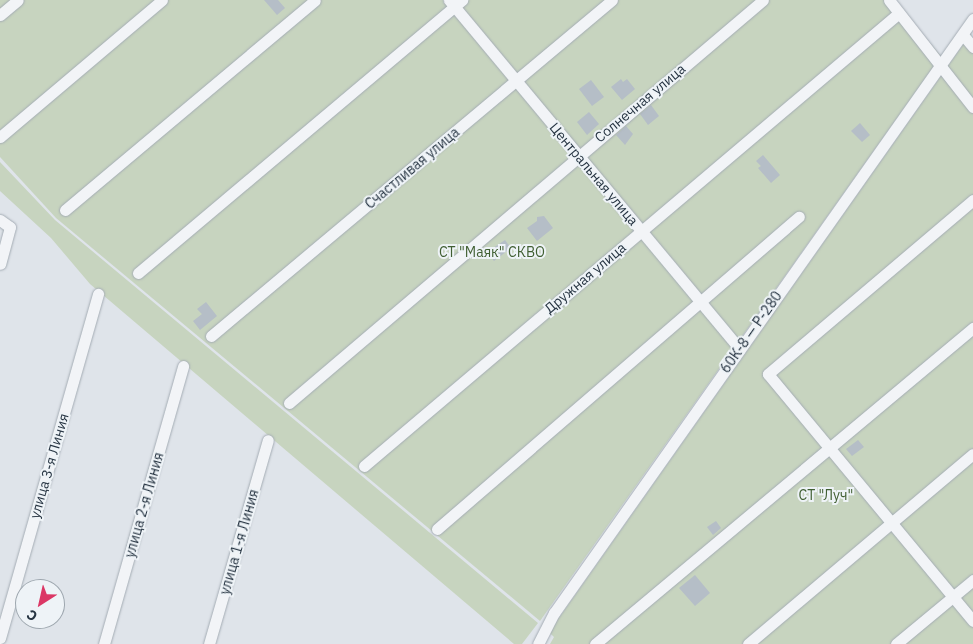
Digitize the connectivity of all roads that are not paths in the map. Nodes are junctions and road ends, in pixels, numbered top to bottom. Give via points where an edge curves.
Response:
1 (18, 0) edge
2 (162, 0) edge
3 (315, 0) edge
4 (612, 0) edge
5 (763, 0) edge
6 (889, 0) edge
7 (455, 2) edge
8 (899, 13) junction
9 (0, 15) edge
10 (972, 21) edge
11 (963, 35) junction
12 (973, 46) edge
13 (940, 68) junction
14 (516, 81) junction
15 (973, 107) edge
16 (0, 137) edge
17 (578, 155) junction
18 (973, 200) edge
19 (65, 210) dead end
20 (799, 217) dead end
21 (0, 220) edge
22 (641, 230) junction
23 (0, 264) edge
24 (138, 273) dead end
25 (98, 294) dead end
26 (700, 302) junction
27 (973, 328) edge
28 (211, 336) dead end
29 (739, 348) junction
30 (183, 366) dead end
31 (289, 403) dead end
32 (268, 440) dead end
33 (830, 447) junction
34 (973, 454) edge
35 (364, 466) dead end
36 (892, 522) junction
37 (437, 529) dead end
38 (973, 580) edge
39 (953, 597) junction
40 (973, 621) edge
41 (0, 638) edge
42 (104, 644) edge
43 (209, 644) edge
44 (538, 644) edge
45 (595, 644) edge
46 (748, 644) edge
47 (896, 644) edge

1 - 9 street
2 - 16 street
3 - 19 street
4 - 14 street, Счастливая улица
5 - 17 street, Солнечная улица
6 - 8 street
7 - 14 street, Центральная улица
7 - 24 street
8 - 13 street
8 - 22 street, Дружная улица
10 - 11 street, 60К-8 — Р-280
11 - 12 street
11 - 13 street, 60К-8 — Р-280
13 - 15 street
13 - 29 street, 60К-8 — Р-280
14 - 17 street, Центральная улица
14 - 28 street, Счастливая улица
17 - 22 street, Центральная улица
17 - 31 street, Солнечная улица
18 - 33 street via 768,374
20 - 26 street
21 - 23 street via 10,228
22 - 26 street, Центральная улица
22 - 35 street, Дружная улица
25 - 41 street, улица 3-я Линия
26 - 29 street, Центральная улица
26 - 37 street
27 - 33 street
29 - 44 street, 60К-8 — Р-280 via 554,613
30 - 42 street, улица 2-я Линия
32 - 43 street, улица 1-я Линия
33 - 36 street
33 - 45 street
34 - 36 street
36 - 39 street
36 - 46 street
38 - 39 street
39 - 40 street
39 - 47 street

